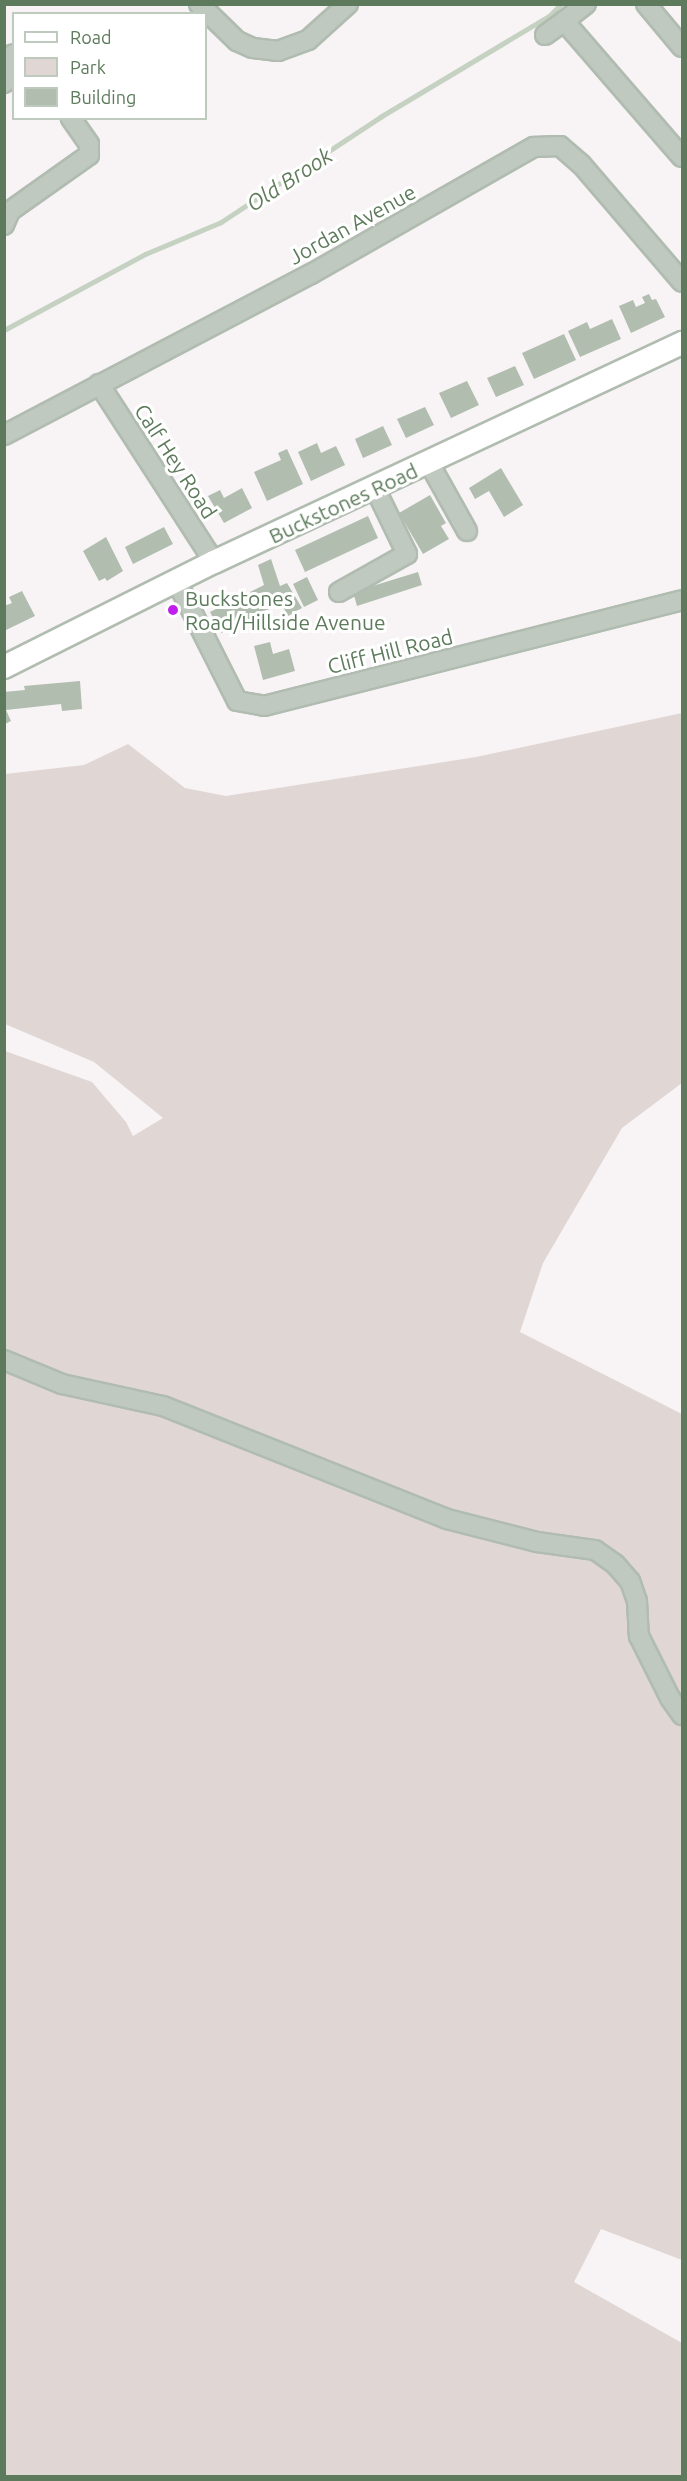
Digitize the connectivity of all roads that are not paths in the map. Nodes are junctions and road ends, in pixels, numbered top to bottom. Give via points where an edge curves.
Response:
1 (200, 4) edge
2 (348, 4) edge
3 (586, 4) edge
4 (646, 4) edge
5 (564, 21) junction
6 (545, 35) dead end
7 (682, 47) edge
8 (12, 60) edge
9 (9, 77) edge
10 (72, 120) edge
11 (682, 157) edge
12 (4, 225) edge
13 (680, 273) edge
14 (682, 343) edge
15 (99, 384) junction
16 (4, 435) edge
17 (429, 463) junction
18 (375, 488) junction
19 (467, 531) dead end
20 (214, 562) junction
21 (177, 582) junction
22 (339, 592) dead end
23 (682, 600) edge
24 (4, 667) edge
25 (4, 1360) edge
26 (682, 1715) edge

1 - 2 street via 237,41 253,48 278,51 308,40
3 - 5 street
4 - 7 street
5 - 6 street
5 - 11 street
8 - 9 street
10 - 12 street via 89,144 89,155 10,211
13 - 15 street, Jordan Avenue via 581,164 560,146 534,147 302,279
14 - 17 main road, Buckstones Road
15 - 16 street, Jordan Avenue
15 - 20 street, Calf Hey Road
17 - 18 main road, Buckstones Road
17 - 19 street
18 - 20 main road, Buckstones Road
18 - 22 street via 407,554
20 - 21 main road, Buckstones Road
21 - 23 street, Cliff Hill Road via 237,701 264,706
21 - 24 main road, Buckstones Road
25 - 26 street via 62,1384 163,1406 447,1519 537,1542 595,1550 630,1581 637,1601 639,1636

